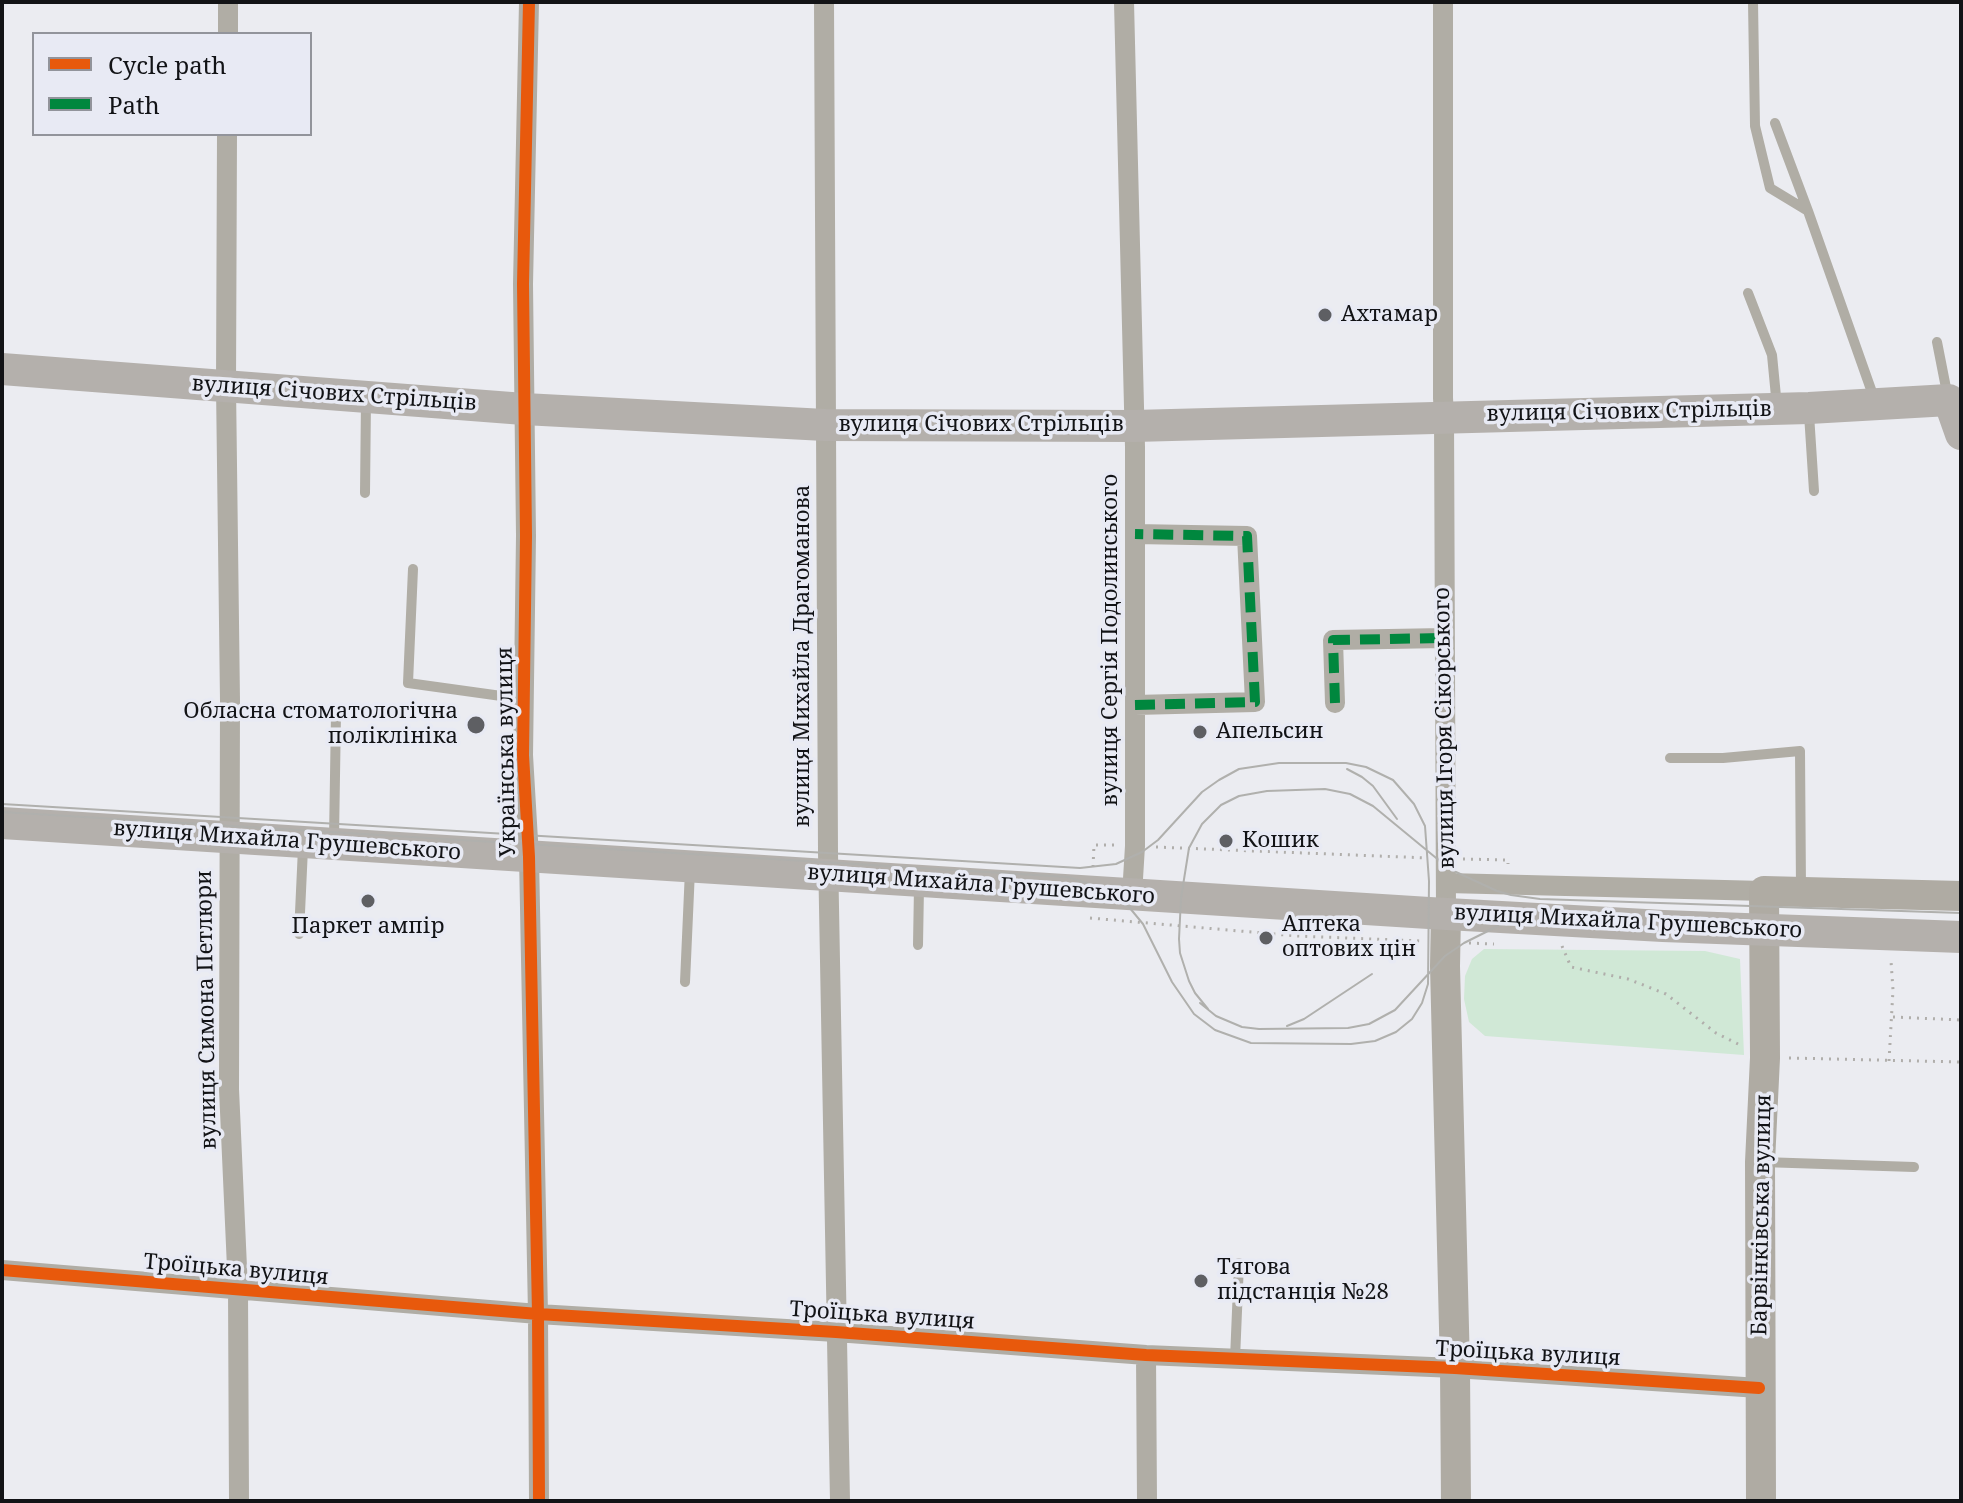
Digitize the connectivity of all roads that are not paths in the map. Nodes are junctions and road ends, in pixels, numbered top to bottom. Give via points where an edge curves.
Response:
1 (228, 2) edge
2 (529, 2) edge
3 (824, 2) edge
4 (1124, 2) edge
5 (1443, 2) edge
6 (1753, 2) edge
7 (228, 32) edge
8 (1775, 123) dead end
9 (227, 136) edge
10 (1808, 211) junction
11 (1748, 293) dead end
12 (1937, 342) dead end
13 (2, 369) edge
14 (226, 386) junction
15 (366, 397) junction
16 (1955, 400) edge
17 (1876, 404) junction
18 (1793, 408) junction
19 (524, 409) junction
20 (1444, 416) junction
21 (825, 425) junction
22 (1134, 426) junction
23 (1961, 434) edge
24 (1814, 491) dead end
25 (365, 493) dead end
26 (1135, 534) junction
27 (413, 569) dead end
28 (1444, 638) junction
29 (523, 699) junction
30 (1335, 703) dead end
31 (1135, 705) junction
32 (336, 714) dead end
33 (1670, 758) dead end
34 (2, 823) edge
35 (229, 837) junction
36 (319, 843) junction
37 (529, 857) junction
38 (690, 868) junction
39 (829, 875) junction
40 (919, 880) junction
41 (1764, 891) junction
42 (1801, 892) junction
43 (1132, 895) junction
44 (1961, 896) edge
45 (1446, 899) junction
46 (1764, 929) junction
47 (299, 934) dead end
48 (1961, 937) edge
49 (918, 945) dead end
50 (685, 982) dead end
51 (1760, 1162) junction
52 (1914, 1167) dead end
53 (1239, 1263) dead end
54 (2, 1270) edge
55 (238, 1290) junction
56 (538, 1314) junction
57 (836, 1332) junction
58 (1146, 1355) junction
59 (1235, 1359) junction
60 (1455, 1368) junction
61 (1759, 1388) junction
62 (239, 1501) edge
63 (539, 1501) edge
64 (840, 1501) edge
65 (1147, 1501) edge
66 (1456, 1501) edge
67 (1761, 1501) edge

1 - 7 street
2 - 19 street, Українська вулиця
3 - 21 street, вулиця Михайла Драгоманова
4 - 22 street, вулиця Сергія Подолинського
5 - 20 street, вулиця Ігоря Сікорського
6 - 10 lane via 1755,126 1770,188
8 - 10 lane
9 - 14 street, вулиця Симона Петлюри
10 - 17 lane
11 - 18 lane
12 - 16 lane
13 - 14 main road, вулиця Січових Стрільців
14 - 15 main road, вулиця Січових Стрільців
14 - 35 street, вулиця Симона Петлюри
15 - 19 main road, вулиця Січових Стрільців
15 - 25 lane
16 - 17 main road, вулиця Січових Стрільців
16 - 23 main road
17 - 18 main road, вулиця Січових Стрільців
18 - 20 main road, вулиця Січових Стрільців
18 - 24 lane
19 - 21 main road, вулиця Січових Стрільців
19 - 29 street, Українська вулиця
20 - 22 main road, вулиця Січових Стрільців
20 - 28 street, вулиця Ігоря Сікорського
21 - 22 main road, вулиця Січових Стрільців
21 - 39 street, вулиця Михайла Драгоманова
22 - 26 street, вулиця Сергія Подолинського
26 - 31 street, вулиця Сергія Подолинського
26 - 31 street via 1247,536 1255,702
27 - 29 lane via 408,683
28 - 30 street via 1333,640
28 - 45 street, вулиця Ігоря Сікорського
29 - 37 street, Українська вулиця
31 - 43 street, вулиця Сергія Подолинського
32 - 36 lane
33 - 42 lane via 1800,751
34 - 35 main road, вулиця Михайла Грушевського
35 - 36 main road, вулиця Михайла Грушевського
35 - 55 street, вулиця Симона Петлюри via 229,1089
36 - 37 main road, вулиця Михайла Грушевського
36 - 47 lane
37 - 38 main road, вулиця Михайла Грушевського
37 - 56 street, Українська вулиця
38 - 39 main road, вулиця Михайла Грушевського
38 - 50 lane
39 - 40 main road, вулиця Михайла Грушевського
39 - 57 street, вулиця Михайла Драгоманова
40 - 43 main road, вулиця Михайла Грушевського
40 - 49 lane
41 - 42 street, вулиця Михайла Грушевського
41 - 45 street, вулиця Михайла Грушевського via 1507,885
41 - 46 street, Барвінківська вулиця
42 - 44 street, вулиця Михайла Грушевського
43 - 45 main road, вулиця Михайла Грушевського
45 - 46 main road, вулиця Михайла Грушевського via 1663,926
45 - 60 street, вулиця Ігоря Сікорського
46 - 48 main road, вулиця Михайла Грушевського
46 - 51 street, Барвінківська вулиця
51 - 52 lane
51 - 61 street, Барвінківська вулиця
53 - 59 lane
54 - 55 street, Троїцька вулиця
55 - 56 street, Троїцька вулиця
55 - 62 street, вулиця Симона Петлюри
56 - 57 street, Троїцька вулиця
56 - 63 street, Українська вулиця
57 - 58 street, Троїцька вулиця
57 - 64 street, вулиця Михайла Драгоманова
58 - 59 street, Троїцька вулиця
58 - 65 street
59 - 60 street, Троїцька вулиця
60 - 61 street, Троїцька вулиця
60 - 66 street, вулиця Ігоря Сікорського
61 - 67 street, Барвінківська вулиця

